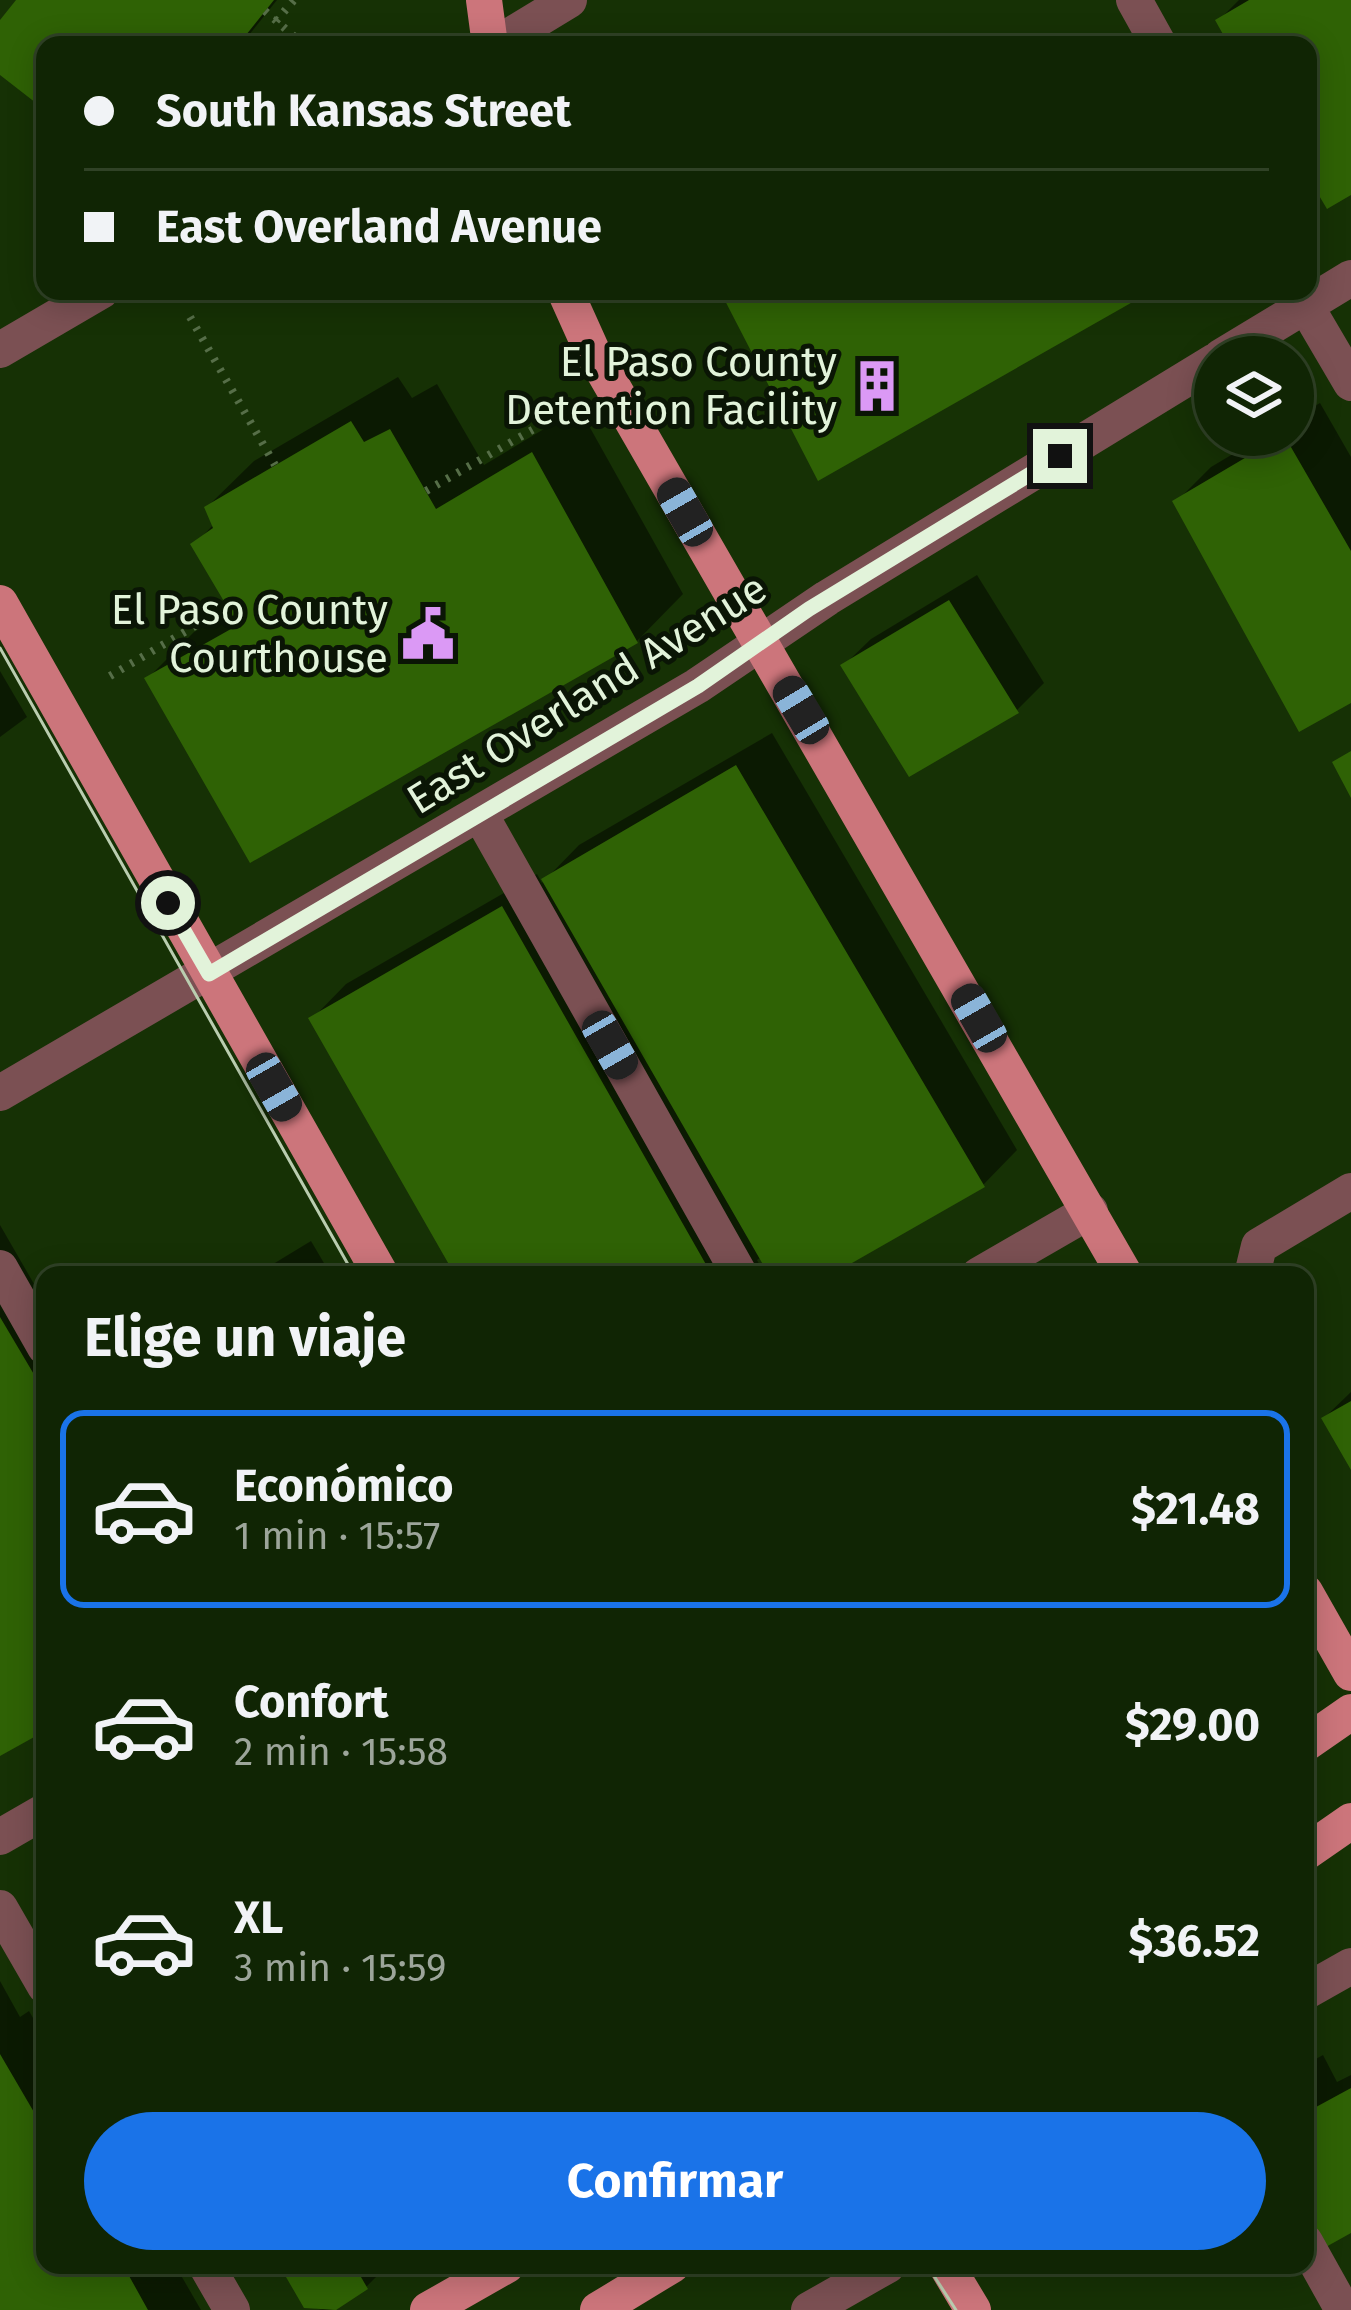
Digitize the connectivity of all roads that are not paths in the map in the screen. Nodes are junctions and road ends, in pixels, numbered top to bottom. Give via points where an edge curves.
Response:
1 (484, 0) edge
2 (568, 0) edge
3 (1134, 0) edge
4 (490, 36) edge
5 (507, 36) edge
6 (1154, 36) edge
7 (1351, 278) edge
8 (1317, 292) edge
9 (86, 300) edge
10 (570, 300) edge
11 (1298, 300) edge
12 (1302, 300) edge
13 (1249, 336) edge
14 (0, 350) edge
15 (1194, 374) edge
16 (1351, 383) edge
17 (0, 603) edge
18 (760, 642) junction
19 (480, 814) junction
20 (209, 974) junction
21 (0, 1093) edge
22 (1351, 1191) edge
23 (1090, 1211) junction
24 (376, 1266) edge
25 (735, 1266) edge
26 (995, 1266) edge
27 (1121, 1266) edge
28 (1254, 1266) edge
29 (0, 1268) edge
30 (36, 1331) edge
31 (1314, 1608) edge
32 (1351, 1673) edge
33 (1351, 1712) edge
34 (1314, 1738) edge
35 (36, 1816) edge
36 (1351, 1821) edge
37 (0, 1837) edge
38 (1314, 1847) edge
39 (0, 1908) edge
40 (1351, 1966) edge
41 (36, 1970) edge
42 (1314, 1987) edge
43 (1314, 2258) edge
44 (211, 2274) edge
45 (491, 2274) edge
46 (657, 2274) edge
47 (872, 2274) edge
48 (951, 2274) edge
49 (232, 2310) edge
50 (428, 2310) edge
51 (598, 2310) edge
52 (808, 2310) edge
53 (973, 2310) edge
54 (1343, 2310) edge

1 - 4 main road
2 - 5 street
3 - 6 street
7 - 8 street, East Overland Avenue
9 - 14 street
10 - 18 main road
11 - 13 street, East Overland Avenue
12 - 16 street
15 - 18 street, East Overland Avenue
17 - 20 main road
18 - 19 street, East Overland Avenue
18 - 23 main road
19 - 20 street, East Overland Avenue
19 - 25 street
20 - 21 street, East Overland Avenue
20 - 24 main road
22 - 28 street via 1259,1246
23 - 26 street
23 - 27 main road
29 - 30 street
31 - 32 main road
33 - 34 main road
35 - 37 street
36 - 38 main road
39 - 41 street
40 - 42 street
43 - 54 street
44 - 49 street
45 - 50 main road
46 - 51 main road
47 - 52 street
48 - 53 main road

